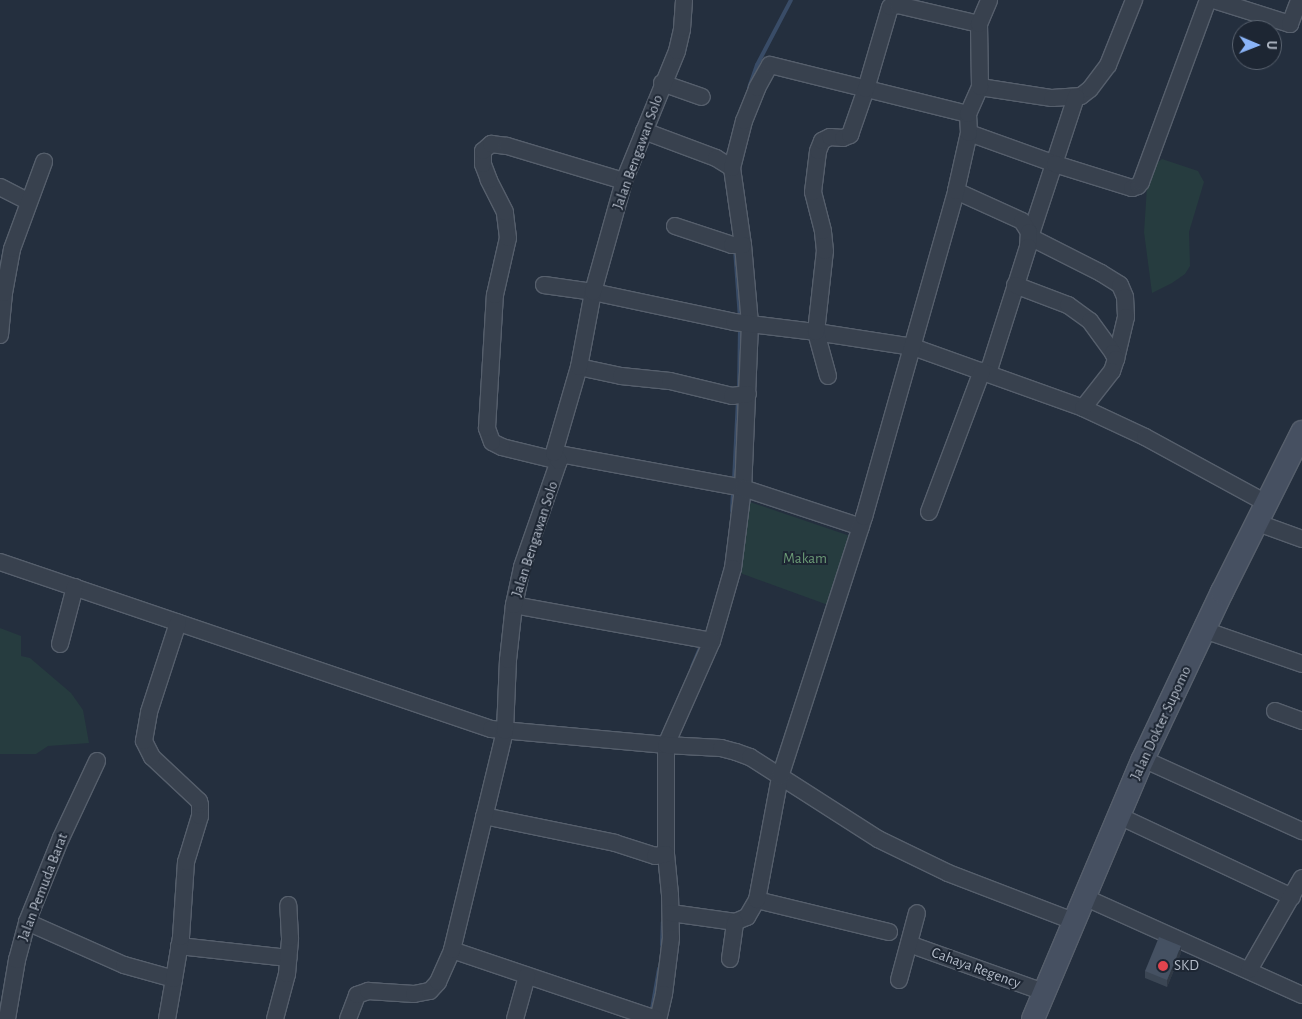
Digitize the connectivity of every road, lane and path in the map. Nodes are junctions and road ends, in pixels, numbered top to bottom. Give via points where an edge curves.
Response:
1 (684, 0) edge
2 (989, 0) edge
3 (1134, 0) edge
4 (1208, 0) edge
5 (1214, 0) edge
6 (1298, 0) edge
7 (979, 24) junction
8 (1296, 26) edge
9 (662, 83) junction
10 (980, 87) junction
11 (866, 89) junction
12 (702, 97) dead end
13 (1076, 97) junction
14 (968, 114) junction
15 (644, 131) junction
16 (970, 134) junction
17 (44, 162) dead end
18 (1055, 164) junction
19 (732, 168) junction
20 (624, 181) junction
21 (0, 188) edge
22 (956, 191) junction
23 (28, 202) junction
24 (675, 226) dead end
25 (1030, 237) junction
26 (738, 245) junction
27 (544, 285) dead end
28 (1015, 285) junction
29 (592, 292) junction
30 (742, 323) junction
31 (816, 332) junction
32 (0, 336) edge
33 (913, 346) junction
34 (1116, 359) junction
35 (579, 367) junction
36 (985, 372) junction
37 (828, 376) dead end
38 (741, 395) junction
39 (1083, 408) junction
40 (1302, 432) edge
41 (556, 457) junction
42 (736, 487) junction
43 (929, 512) dead end
44 (1262, 513) junction
45 (861, 527) junction
46 (1302, 539) edge
47 (0, 562) edge
48 (75, 588) junction
49 (514, 605) junction
50 (178, 622) junction
51 (1204, 630) junction
52 (708, 640) junction
53 (60, 644) dead end
54 (1302, 664) edge
55 (1276, 712) dead end
56 (1302, 721) edge
57 (505, 731) junction
58 (666, 745) junction
59 (1143, 759) junction
60 (97, 761) dead end
61 (780, 777) junction
62 (484, 816) junction
63 (1119, 816) junction
64 (1302, 830) edge
65 (661, 856) junction
66 (1302, 878) edge
67 (1084, 897) junction
68 (1292, 897) junction
69 (757, 900) junction
70 (288, 905) dead end
71 (671, 913) junction
72 (917, 913) dead end
73 (1073, 921) junction
74 (27, 922) junction
75 (735, 922) junction
76 (889, 932) dead end
77 (909, 944) junction
78 (179, 946) junction
79 (452, 950) junction
80 (288, 958) junction
81 (730, 959) dead end
82 (1249, 970) junction
83 (527, 976) junction
84 (174, 979) junction
85 (899, 980) dead end
86 (1044, 992) junction
87 (1302, 995) edge
88 (653, 1018) edge
89 (7, 1019) edge
90 (167, 1019) edge
91 (276, 1019) edge
92 (348, 1019) edge
93 (516, 1019) edge
94 (1033, 1019) edge

1 - 9 street, Jalan Bengawan Solo via 677,51
2 - 7 street
3 - 13 street via 1108,65 1090,89
4 - 18 street via 1142,182 1132,188
5 - 8 street
6 - 8 street
7 - 10 street
7 - 11 street via 898,5 890,7
9 - 12 street
9 - 15 street, Jalan Bengawan Solo
10 - 13 street via 1052,98
10 - 14 street
11 - 14 street
11 - 19 street via 770,65 756,88
11 - 31 street via 850,135 822,141 818,151 813,192 825,251
13 - 18 street
14 - 16 street
15 - 19 street via 716,158
15 - 20 street, Jalan Bengawan Solo
16 - 18 street
16 - 22 street
17 - 23 street
18 - 25 street
19 - 26 street
20 - 29 street, Jalan Bengawan Solo
20 - 41 street via 507,146 491,144 484,151 483,164 505,212 508,238 495,295 487,428 492,442 502,447
21 - 23 street
22 - 25 street via 1022,221
22 - 33 street
23 - 32 street via 6,275
24 - 26 street
25 - 28 street
25 - 34 street via 1120,286 1125,297 1126,318
26 - 30 street
27 - 29 street
28 - 34 street via 1075,310 1090,321
28 - 36 street
29 - 30 street
29 - 35 street, Jalan Bengawan Solo
30 - 31 street
30 - 38 street
31 - 33 street
31 - 37 street
33 - 36 street
33 - 45 street
34 - 39 street via 1112,371
35 - 38 street
35 - 41 street, Jalan Bengawan Solo
36 - 39 street
36 - 43 street
38 - 42 street
39 - 44 street via 1145,437
40 - 44 street, Jalan Dokter Supomo
41 - 42 street
41 - 49 street, Jalan Bengawan Solo via 522,567
42 - 45 street
42 - 52 street via 733,568
44 - 46 street
44 - 51 street, Jalan Dokter Supomo
45 - 61 street
47 - 48 street
48 - 50 street
48 - 53 street
49 - 52 street
49 - 57 street, Jalan Bengawan Solo
50 - 57 street via 472,724
50 - 78 street via 149,712 144,741 152,757 200,805 200,816 187,853
51 - 54 street
51 - 59 street, Jalan Dokter Supomo
52 - 58 street
55 - 56 street
57 - 58 street
57 - 62 street, Jalan Bengawan Solo
58 - 61 street via 736,752 750,757
58 - 65 street
59 - 63 street, Jalan Dokter Supomo
59 - 64 street
60 - 74 street, Jalan Pemuda Barat
61 - 69 street
61 - 73 street via 878,839 948,873
62 - 65 street via 615,843
62 - 79 street, Jalan Bengawan Solo
63 - 67 street, Jalan Dokter Supomo
63 - 68 street
65 - 71 street
66 - 68 street
67 - 73 street, Jalan Dokter Supomo
67 - 82 street
68 - 82 street
69 - 75 street via 747,917
69 - 76 street
70 - 80 street
71 - 75 street
71 - 88 street via 668,966
72 - 77 street
73 - 86 street, Jalan Dokter Supomo
74 - 84 street via 124,965
74 - 89 street, Jalan Pemuda Barat
75 - 81 street
77 - 85 street
77 - 86 street, Cahaya Regency
78 - 80 street
78 - 84 street
79 - 83 street
79 - 92 street, Jalan Bengawan Solo via 438,982 430,991 414,994 368,991 357,995
80 - 91 street
82 - 87 street
83 - 88 street
83 - 93 street
84 - 90 street
86 - 94 street, Jalan Dokter Supomo

